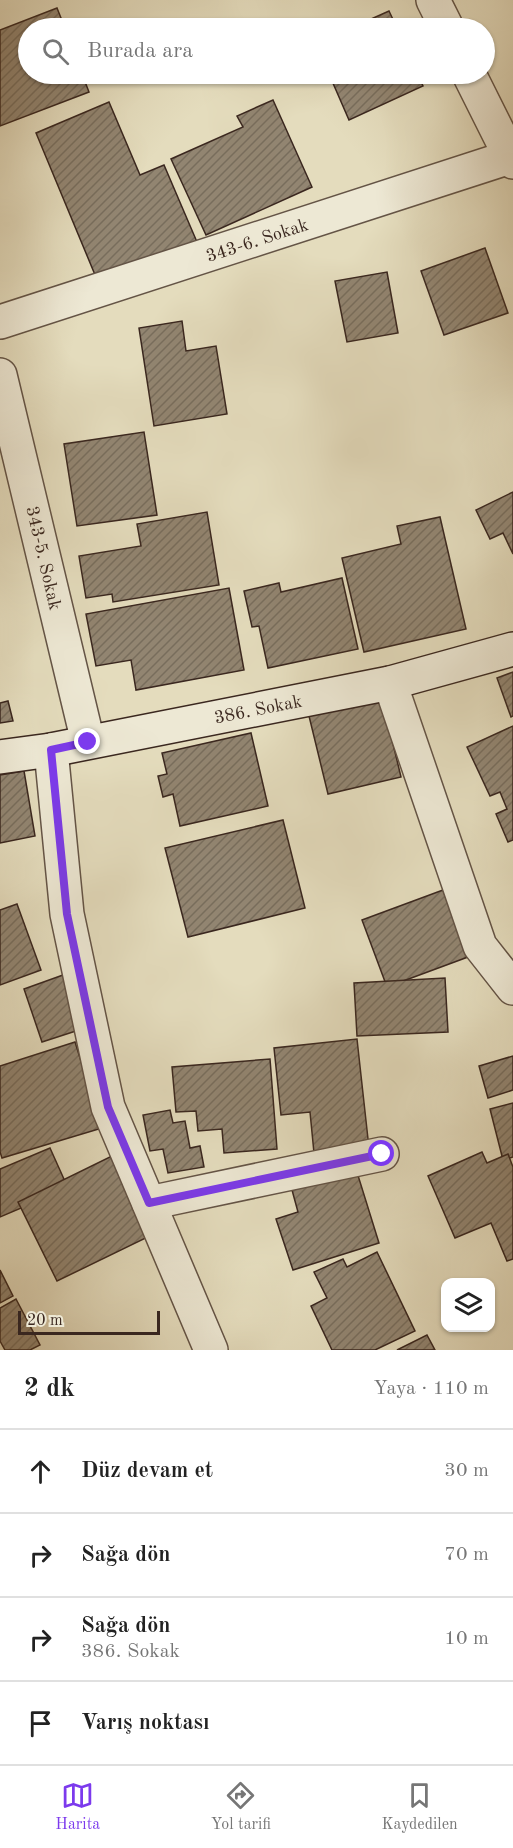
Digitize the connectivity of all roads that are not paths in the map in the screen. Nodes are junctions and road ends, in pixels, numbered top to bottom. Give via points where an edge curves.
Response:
1 (433, 0) edge
2 (442, 18) edge
3 (474, 84) edge
4 (512, 159) edge
5 (0, 322) edge
6 (0, 375) edge
7 (513, 650) edge
8 (390, 683) junction
9 (88, 742) junction
10 (51, 750) junction
11 (0, 757) edge
12 (513, 988) edge
13 (382, 1154) dead end
14 (149, 1203) junction
15 (211, 1350) edge

1 - 2 street
3 - 4 street
4 - 5 street, 343-6. Sokak
6 - 9 street, 343-5. Sokak
7 - 8 street, 386. Sokak
8 - 9 street, 386. Sokak
8 - 12 street via 480,946
9 - 10 street, 386. Sokak
10 - 11 street, 386. Sokak
10 - 14 street via 67,914 108,1107
13 - 14 street
14 - 15 street

